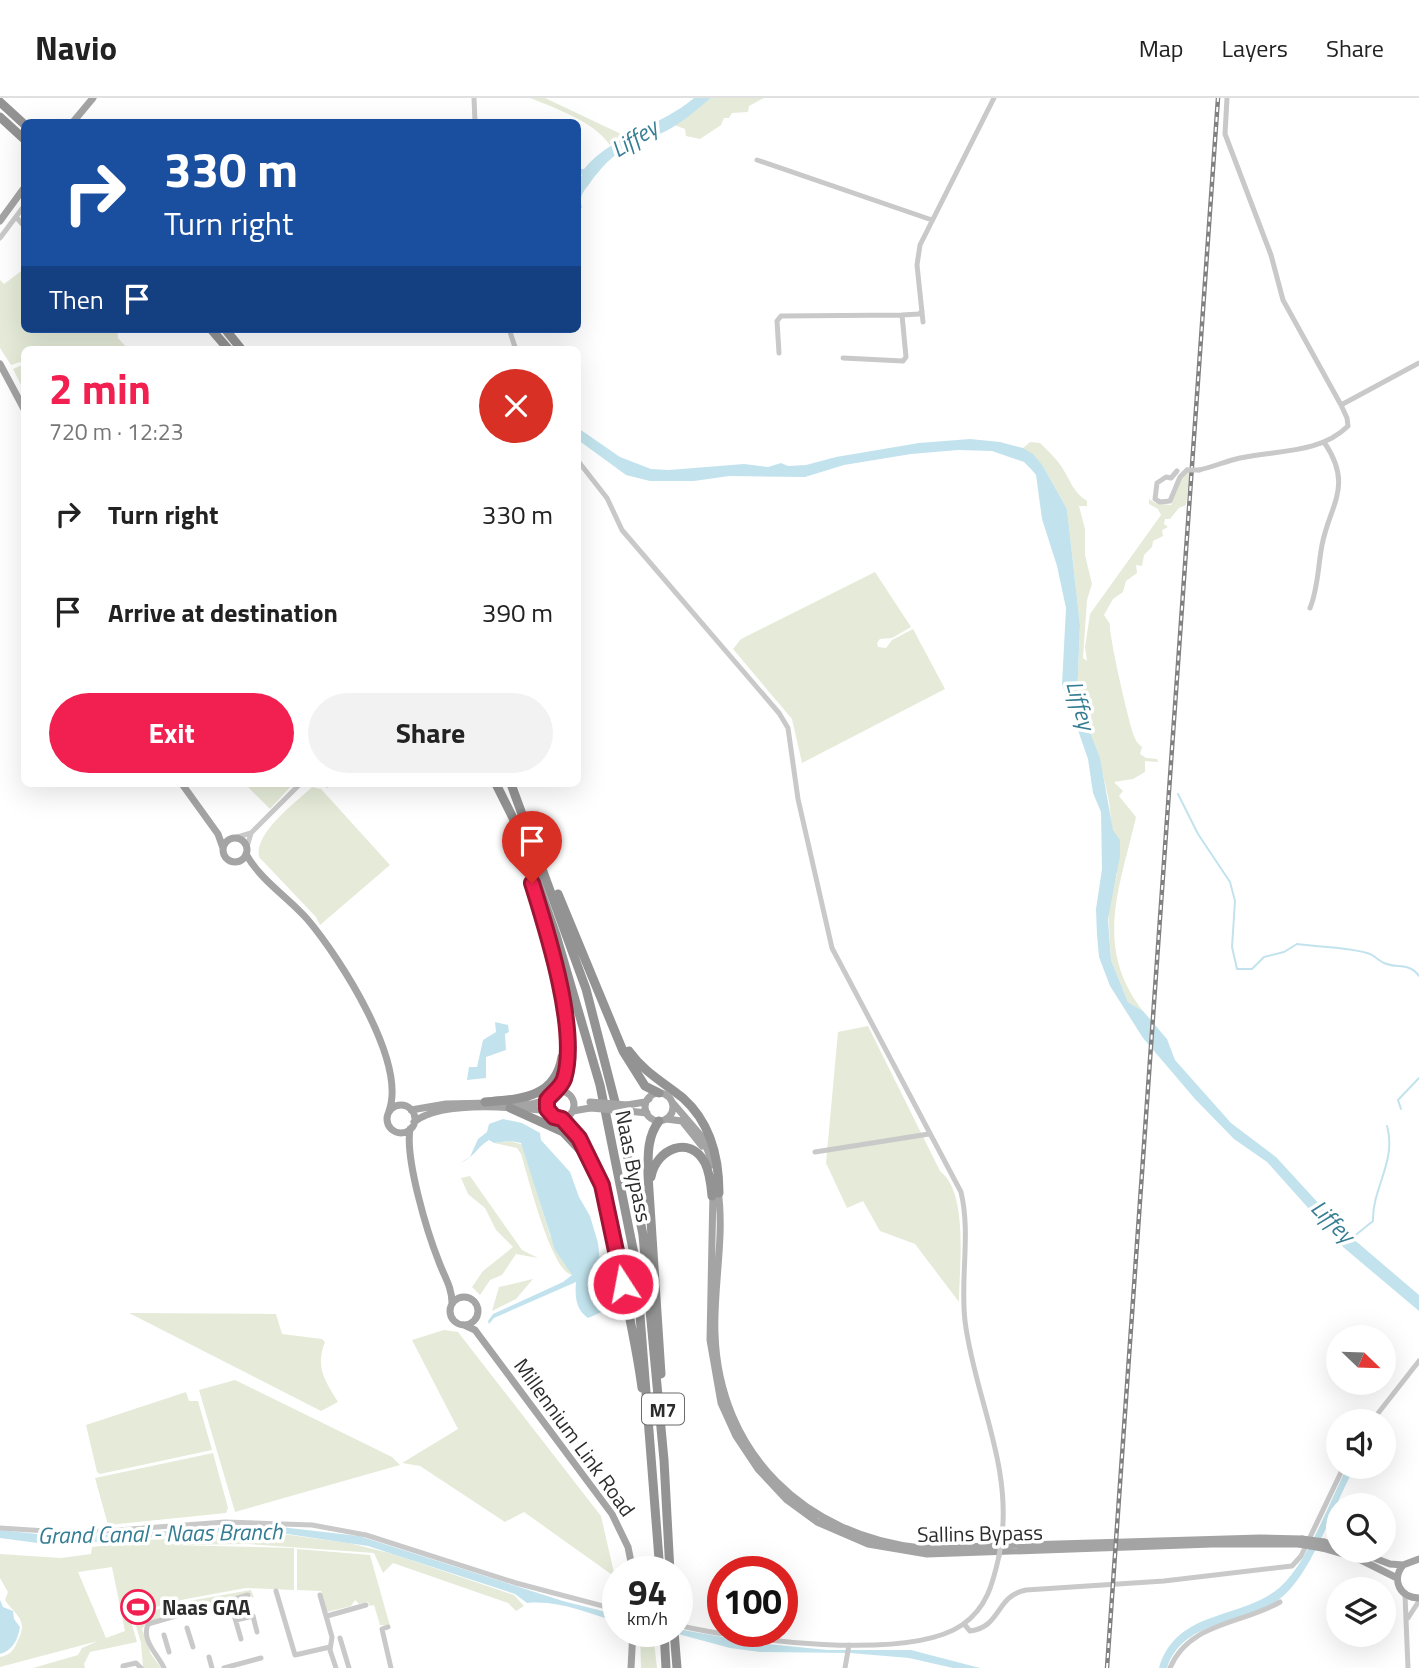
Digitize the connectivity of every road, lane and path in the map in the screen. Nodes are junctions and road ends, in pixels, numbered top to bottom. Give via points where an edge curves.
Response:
1 (93, 98) edge
2 (474, 98) edge
3 (994, 98) edge
4 (1227, 98) edge
5 (0, 102) edge
6 (0, 117) edge
7 (76, 119) edge
8 (475, 119) edge
9 (21, 121) edge
10 (21, 136) edge
11 (757, 160) dead end
12 (21, 192) edge
13 (21, 210) edge
14 (16, 217) junction
15 (932, 220) junction
16 (0, 221) edge
17 (21, 223) edge
18 (0, 238) edge
19 (922, 311) junction
20 (902, 315) junction
21 (923, 322) dead end
22 (779, 353) dead end
23 (843, 358) dead end
24 (1419, 363) edge
25 (0, 364) edge
26 (21, 403) edge
27 (1341, 405) junction
28 (1324, 442) junction
29 (581, 465) edge
30 (1177, 471) dead end
31 (1310, 608) dead end
32 (184, 787) edge
33 (297, 787) edge
34 (497, 787) edge
35 (498, 787) edge
36 (512, 787) edge
37 (251, 833) junction
38 (218, 834) junction
39 (530, 835) junction
40 (232, 839) junction
41 (223, 848) junction
42 (247, 851) junction
43 (237, 862) junction
44 (254, 869) junction
45 (565, 1020) junction
46 (613, 1026) junction
47 (394, 1088) junction
48 (556, 1092) junction
49 (659, 1093) junction
50 (571, 1096) junction
51 (649, 1099) junction
52 (547, 1100) junction
53 (485, 1102) junction
54 (672, 1102) junction
55 (590, 1105) junction
56 (407, 1107) junction
57 (510, 1108) junction
58 (627, 1108) junction
59 (389, 1111) junction
60 (548, 1111) junction
61 (573, 1111) junction
62 (647, 1113) junction
63 (562, 1119) junction
64 (663, 1120) junction
65 (412, 1125) junction
66 (399, 1133) junction
67 (929, 1134) junction
68 (408, 1144) junction
69 (815, 1152) dead end
70 (597, 1174) junction
71 (716, 1194) junction
72 (650, 1195) junction
73 (451, 1289) junction
74 (461, 1297) junction
75 (452, 1303) junction
76 (475, 1320) junction
77 (464, 1325) junction
78 (475, 1330) junction
79 (1419, 1361) edge
80 (1381, 1409) edge
81 (1338, 1479) edge
82 (661, 1515) junction
83 (0, 1528) edge
84 (1323, 1545) junction
85 (1326, 1545) edge
86 (629, 1556) edge
87 (660, 1556) edge
88 (667, 1556) edge
89 (1419, 1559) edge
90 (1387, 1563) edge
91 (1402, 1564) junction
92 (1397, 1578) junction
93 (276, 1591) dead end
94 (248, 1595) dead end
95 (320, 1595) dead end
96 (1405, 1595) junction
97 (1419, 1600) edge
98 (230, 1601) junction
99 (1280, 1602) dead end
100 (366, 1605) dead end
101 (602, 1606) edge
102 (184, 1614) junction
103 (235, 1615) junction
104 (327, 1616) junction
105 (1408, 1618) junction
106 (160, 1620) junction
107 (964, 1624) junction
108 (387, 1627) dead end
109 (693, 1628) edge
110 (257, 1632) dead end
111 (340, 1638) dead end
112 (241, 1639) dead end
113 (848, 1646) junction
114 (193, 1647) dead end
115 (330, 1647) junction
116 (632, 1647) edge
117 (665, 1647) edge
118 (675, 1647) edge
119 (169, 1651) dead end
120 (209, 1657) dead end
121 (261, 1658) dead end
122 (347, 1661) junction
123 (248, 1665) edge
124 (336, 1666) edge
125 (123, 1668) edge
126 (141, 1668) edge
127 (164, 1668) edge
128 (212, 1668) edge
129 (224, 1668) edge
130 (349, 1668) edge
131 (391, 1668) edge
132 (631, 1668) edge
133 (666, 1668) edge
134 (677, 1668) edge
135 (845, 1668) edge
136 (1170, 1668) edge
137 (1408, 1668) edge

1 - 7 main road
2 - 8 street
3 - 15 street
4 - 27 street via 1225,134 1271,255 1283,300
5 - 9 highway
6 - 10 highway
11 - 15 street
12 - 16 main road
13 - 14 street
14 - 17 street
14 - 18 street
15 - 19 street via 917,253
19 - 20 street
19 - 21 street
20 - 22 street via 781,316 777,321
20 - 23 street via 903,361
24 - 27 street
25 - 26 main road
27 - 28 street via 1348,426
28 - 30 street, bridge via 1187,470 1170,501 1155,499 1157,483
28 - 31 street via 1336,468 1338,496 1324,535
29 - 67 street via 607,498 622,530 788,728 798,799 832,948
32 - 38 main road
33 - 37 street
34 - 45 highway, M7 via 548,934
35 - 82 highway, Naas Bypass / M7 via 518,828 556,935 600,1085 636,1264
36 - 39 highway, Naas Bypass / M7
37 - 40 street
37 - 42 street
38 - 40 main road
38 - 41 main road
39 - 46 highway, M7
39 - 82 highway, Naas Bypass / M7 via 586,989 623,1133 643,1235 664,1460
40 - 41 main road
40 - 42 main road via 241,839
41 - 43 main road via 227,859
42 - 43 main road
42 - 44 main road
43 - 44 main road
44 - 47 main road via 307,920 348,976 381,1044
45 - 48 highway, M7 via 566,1068
45 - 53 highway, M7 via 559,1068 545,1089 525,1098
46 - 49 highway, M7 via 645,1086
46 - 71 highway, M7 via 647,1072 684,1100 706,1127 717,1157
47 - 56 main road
47 - 59 main road
48 - 50 main road
48 - 52 main road
49 - 51 main road
49 - 54 main road
50 - 55 main road
50 - 61 main road
51 - 58 main road
51 - 62 main road
52 - 53 main road via 532,1104
52 - 60 main road
53 - 56 main road
54 - 64 main road via 672,1111
54 - 71 main road, Sallins Bypass via 706,1144
55 - 58 main road, bridge
55 - 61 main road
56 - 59 main road
56 - 65 main road
57 - 60 main road
57 - 65 main road via 441,1110 424,1114
57 - 70 highway, M7 via 563,1132
58 - 62 main road
59 - 66 main road via 389,1126
60 - 63 main road
61 - 63 main road
62 - 64 main road
63 - 70 highway, M7 via 579,1138
64 - 71 main road, Sallins Bypass via 682,1121 704,1148
64 - 72 highway, M7 via 652,1134 649,1148
65 - 66 main road
65 - 68 main road
66 - 68 main road
67 - 69 street
67 - 107 street, bridge via 956,1179 964,1205 965,1317 1004,1492 994,1580 986,1600
68 - 73 main road via 422,1207
70 - 82 highway, M7 via 609,1211 634,1340
71 - 72 highway, M7 via 705,1163 695,1152 681,1147 657,1159
71 - 84 main road, Sallins Bypass, bridge via 715,1333 720,1382 736,1423 766,1471 821,1517 875,1540 922,1548 1261,1538
72 - 82 highway, M7 via 663,1409
73 - 74 main road
73 - 75 main road
74 - 75 main road
74 - 76 main road via 469,1297 477,1305
75 - 77 main road via 452,1319
76 - 77 main road
76 - 78 main road
77 - 78 main road, Millennium Link Road
78 - 86 main road, Millennium Link Road via 612,1514
79 - 80 street
81 - 107 street via 1292,1566 1026,1590 1008,1598 986,1627 970,1631
82 - 87 highway, Naas Bypass / M7
82 - 88 highway, Naas Bypass / M7
83 - 101 street via 77,1533 225,1522 312,1525 366,1535
84 - 85 main road, Sallins Bypass
84 - 92 main road, Sallins Bypass
89 - 91 main road
90 - 91 main road
91 - 92 main road
92 - 96 main road
93 - 115 street via 295,1655
94 - 98 street
95 - 104 street
96 - 97 main road
96 - 105 street
97 - 105 street
98 - 102 street
98 - 103 street
99 - 136 street via 1202,1632 1183,1647
100 - 104 street
102 - 106 street
102 - 114 street
103 - 110 street via 253,1615
103 - 112 street
104 - 115 street via 333,1641
105 - 137 street
106 - 119 street
106 - 127 street via 146,1626 152,1653
107 - 113 street via 914,1640
108 - 131 street via 382,1629
109 - 113 street via 745,1639
111 - 122 street
113 - 135 street
115 - 124 street
116 - 132 main road
117 - 133 highway
118 - 134 highway
120 - 128 street
121 - 123 street
122 - 124 street
122 - 130 street
123 - 129 street
125 - 126 street via 136,1663

